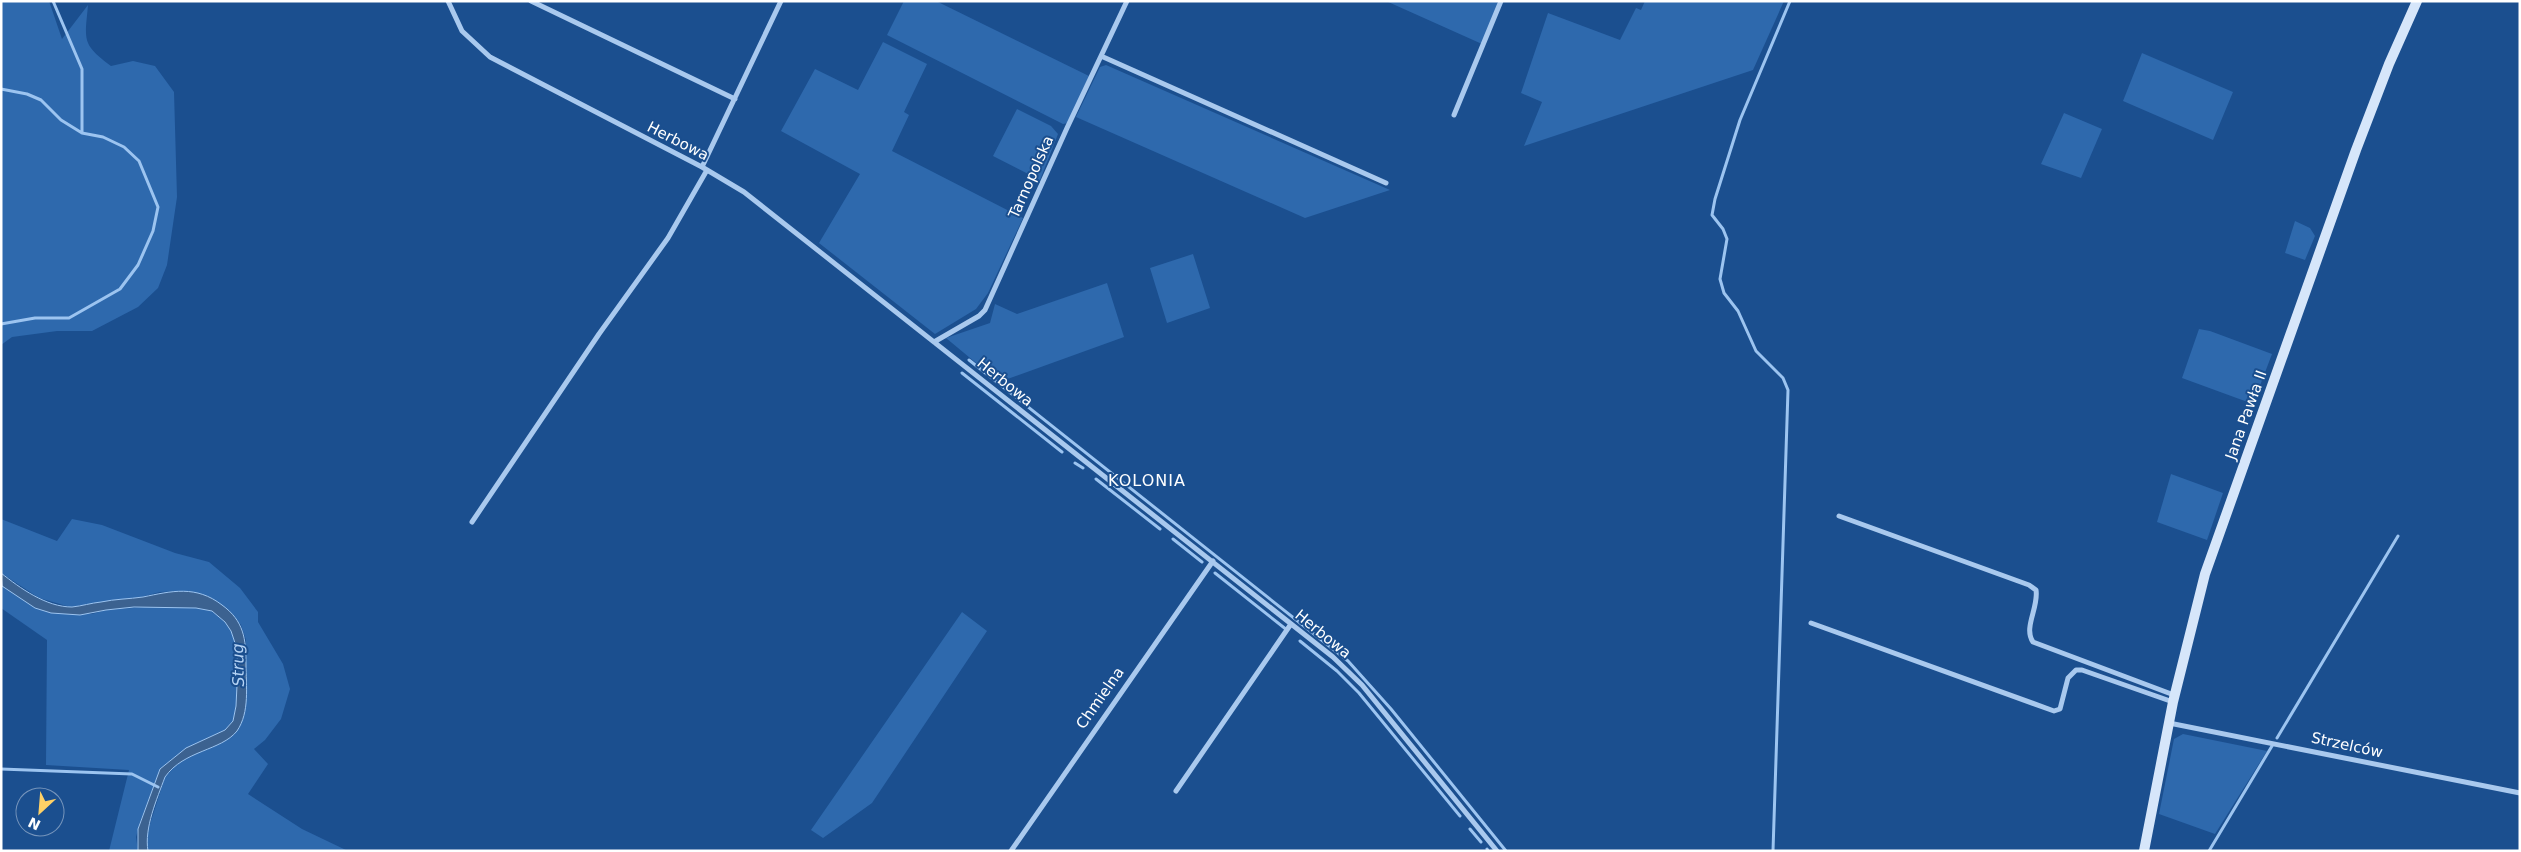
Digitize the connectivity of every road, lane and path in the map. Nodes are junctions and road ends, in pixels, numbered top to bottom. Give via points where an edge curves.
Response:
1 (448, 1) edge
2 (531, 1) edge
3 (781, 1) edge
4 (1127, 1) edge
5 (1501, 1) edge
6 (2417, 1) edge
7 (1101, 56) junction
8 (735, 99) junction
9 (1454, 116) dead end
10 (705, 169) junction
11 (1386, 183) dead end
12 (934, 342) junction
13 (1839, 516) dead end
14 (472, 522) dead end
15 (1213, 562) junction
16 (1811, 623) dead end
17 (1292, 624) junction
18 (2174, 699) junction
19 (2169, 723) junction
20 (1176, 791) dead end
21 (2520, 793) edge
22 (1011, 851) edge
23 (1497, 851) edge
24 (2144, 851) edge

1 - 10 street, Herbowa via 462,31 490,57
2 - 8 street
3 - 8 street
4 - 7 street, Tarnopolska
5 - 9 street
6 - 18 street, Jana Pawła II via 2356,150 2205,574
7 - 11 street
7 - 12 street, Tarnopolska via 985,310
8 - 10 street
10 - 12 street, Herbowa via 744,192
10 - 14 street via 668,238
12 - 15 street, Herbowa
13 - 18 street via 2029,585 2036,590 2037,597 2029,632 2033,642
15 - 17 street, Herbowa
15 - 22 street, Chmielna
16 - 18 street via 2054,711 2060,709 2068,678 2076,670
17 - 20 street
17 - 23 street, Herbowa via 1362,685
18 - 19 street, Jana Pawła II
19 - 21 street, Strzelców
19 - 24 street, Jana Pawła II

